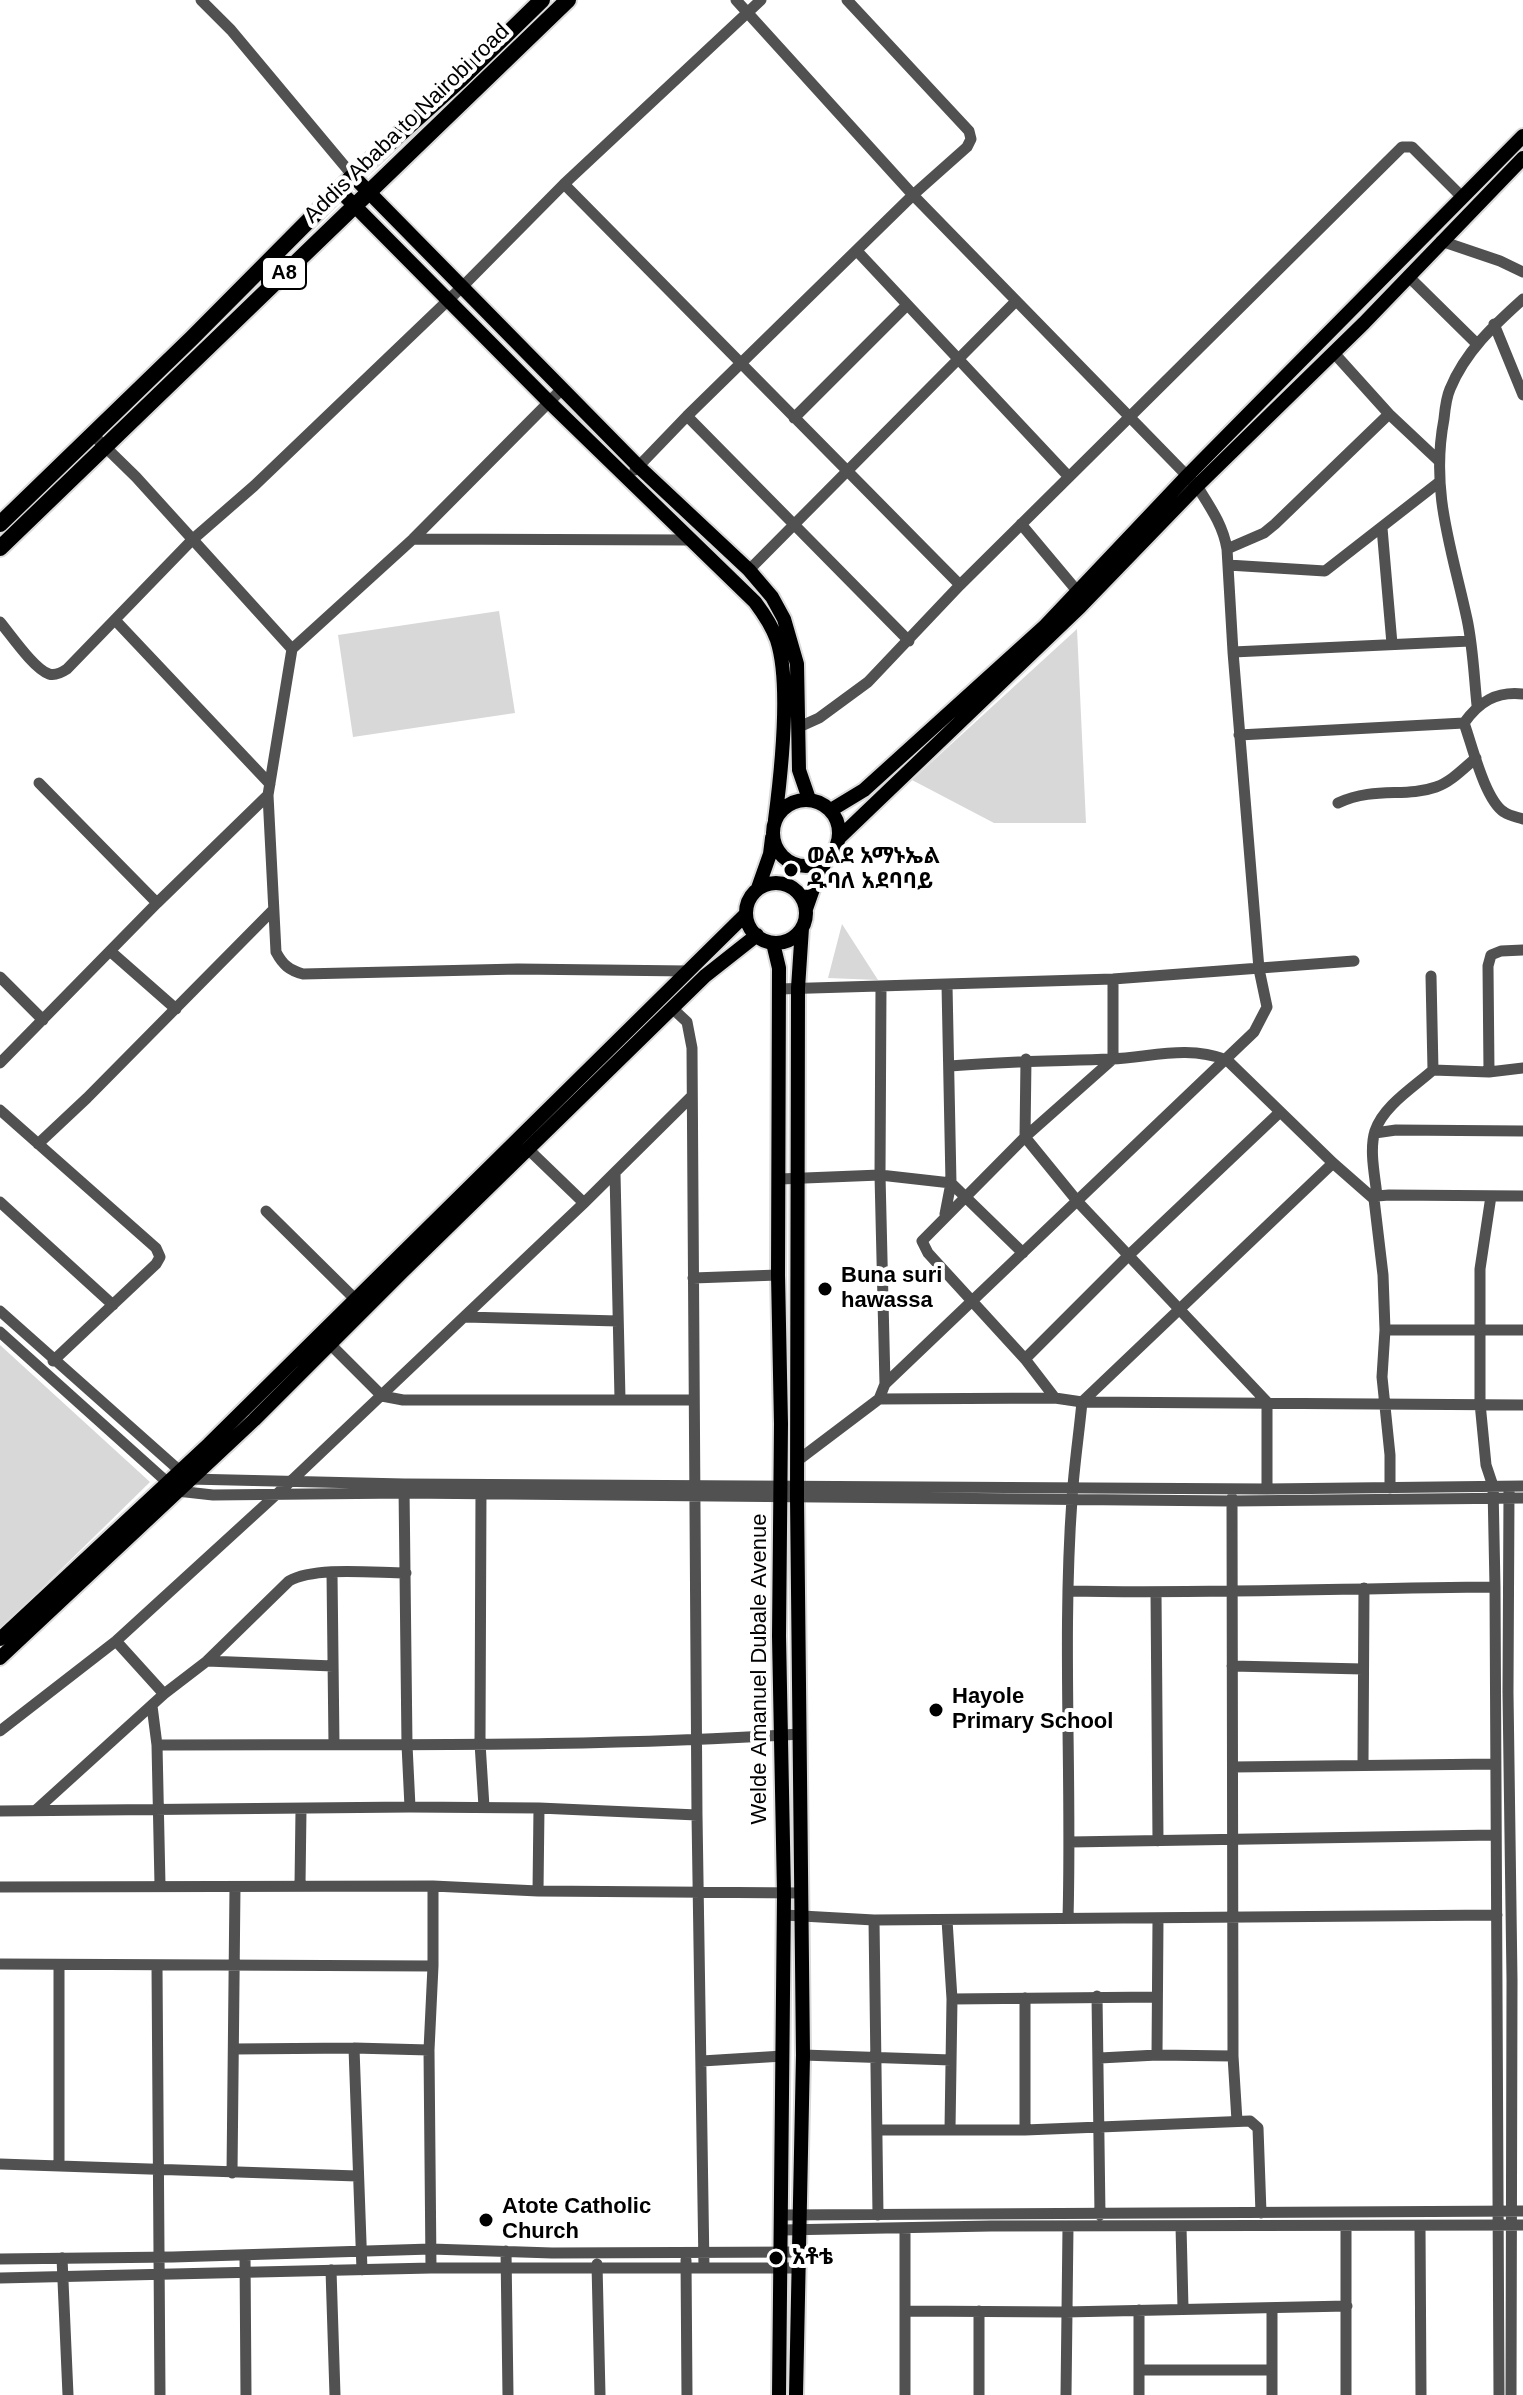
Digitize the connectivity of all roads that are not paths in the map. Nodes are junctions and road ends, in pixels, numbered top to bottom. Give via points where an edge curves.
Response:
1 (201, 0) edge
2 (542, 0) edge
3 (568, 0) edge
4 (736, 0) edge
5 (761, 0) edge
6 (847, 0) edge
7 (748, 14) junction
8 (1523, 136) edge
9 (1523, 158) edge
10 (353, 176) junction
11 (564, 184) junction
12 (340, 191) junction
13 (367, 191) junction
14 (913, 195) junction
15 (1462, 197) junction
16 (355, 205) junction
17 (1441, 241) junction
18 (857, 251) junction
19 (1523, 272) edge
20 (1408, 276) junction
21 (463, 286) junction
22 (449, 299) junction
23 (1523, 299) edge
24 (1016, 301) junction
25 (907, 305) junction
26 (1494, 324) junction
27 (1477, 344) junction
28 (1334, 353) junction
29 (959, 359) junction
30 (740, 364) junction
31 (562, 389) junction
32 (1523, 395) edge
33 (549, 402) junction
34 (1389, 414) junction
35 (687, 416) junction
36 (1131, 417) junction
37 (794, 418) junction
38 (92, 434) junction
39 (104, 447) junction
40 (1439, 461) junction
41 (639, 467) junction
42 (846, 471) junction
43 (1069, 477) junction
44 (628, 478) junction
45 (1192, 481) junction
46 (1438, 483) junction
47 (0, 524) edge
48 (1021, 524) junction
49 (794, 526) junction
50 (1382, 528) junction
51 (413, 539) junction
52 (192, 540) junction
53 (689, 540) junction
54 (0, 548) edge
55 (1227, 549) junction
56 (1228, 565) junction
57 (753, 575) junction
58 (960, 585) junction
59 (1078, 592) junction
60 (747, 593) junction
61 (1080, 607) junction
62 (115, 620) junction
63 (0, 622) edge
64 (909, 641) junction
65 (1470, 641) junction
66 (1392, 644) junction
67 (292, 649) junction
68 (1233, 652) junction
69 (1523, 694) edge
70 (1477, 705) junction
71 (1464, 723) junction
72 (799, 727) junction
73 (1239, 735) junction
74 (1476, 758) junction
75 (39, 783) dead end
76 (269, 790) junction
77 (809, 799) junction
78 (1338, 803) dead end
79 (831, 810) junction
80 (1523, 819) edge
81 (774, 827) junction
82 (839, 838) junction
83 (827, 859) junction
84 (758, 888) junction
85 (157, 903) junction
86 (806, 909) junction
87 (273, 910) junction
88 (746, 914) junction
89 (802, 928) junction
90 (757, 935) junction
91 (773, 943) junction
92 (1523, 950) edge
93 (110, 951) junction
94 (1354, 961) dead end
95 (1259, 969) junction
96 (688, 971) junction
97 (1431, 976) dead end
98 (0, 977) edge
99 (1113, 979) junction
100 (947, 985) junction
101 (881, 986) junction
102 (798, 988) junction
103 (779, 989) junction
104 (672, 1008) junction
105 (176, 1009) junction
106 (43, 1020) junction
107 (1026, 1059) junction
108 (1113, 1059) junction
109 (1227, 1060) junction
110 (0, 1063) edge
111 (950, 1066) junction
112 (1523, 1068) edge
113 (1433, 1070) junction
114 (1489, 1072) junction
115 (692, 1096) junction
116 (0, 1110) edge
117 (1280, 1112) junction
118 (1523, 1131) edge
119 (1375, 1133) junction
120 (1025, 1137) junction
121 (38, 1144) junction
122 (528, 1149) junction
123 (1333, 1163) junction
124 (615, 1173) junction
125 (880, 1175) junction
126 (798, 1178) junction
127 (780, 1179) junction
128 (951, 1183) junction
129 (965, 1195) junction
130 (1491, 1196) junction
131 (1523, 1196) edge
132 (1376, 1197) junction
133 (0, 1202) edge
134 (1078, 1202) junction
135 (584, 1203) junction
136 (266, 1211) dead end
137 (945, 1214) junction
138 (1023, 1253) junction
139 (1129, 1255) junction
140 (778, 1275) junction
141 (693, 1278) junction
142 (356, 1300) junction
143 (973, 1302) junction
144 (113, 1305) junction
145 (1179, 1308) junction
146 (0, 1311) edge
147 (465, 1317) junction
148 (618, 1321) junction
149 (1480, 1329) junction
150 (1385, 1330) junction
151 (1523, 1330) edge
152 (0, 1332) edge
153 (330, 1344) junction
154 (781, 1351) junction
155 (798, 1352) junction
156 (1025, 1359) junction
157 (53, 1361) junction
158 (885, 1384) junction
159 (382, 1396) junction
160 (1055, 1398) junction
161 (620, 1399) junction
162 (879, 1399) junction
163 (694, 1400) junction
164 (1082, 1402) junction
165 (1267, 1402) junction
166 (1480, 1403) junction
167 (1384, 1404) junction
168 (1523, 1405) edge
169 (797, 1461) junction
170 (184, 1476) junction
171 (290, 1482) junction
172 (1493, 1486) junction
173 (1523, 1486) edge
174 (172, 1488) junction
175 (404, 1488) junction
176 (1232, 1488) junction
177 (1390, 1488) junction
178 (1267, 1489) junction
179 (480, 1490) junction
180 (694, 1491) junction
181 (781, 1492) junction
182 (797, 1492) junction
183 (1509, 1492) junction
184 (278, 1493) junction
185 (1072, 1494) junction
186 (1523, 1498) edge
187 (1493, 1499) junction
188 (1232, 1501) junction
189 (332, 1573) junction
190 (406, 1573) junction
191 (1495, 1587) junction
192 (1364, 1588) junction
193 (1231, 1590) junction
194 (1069, 1591) junction
195 (1156, 1593) junction
196 (0, 1639) edge
197 (116, 1641) junction
198 (0, 1658) edge
199 (207, 1661) junction
200 (333, 1666) junction
201 (1232, 1666) junction
202 (1363, 1669) junction
203 (1523, 1691) edge
204 (1508, 1692) junction
205 (164, 1694) junction
206 (152, 1706) junction
207 (0, 1731) edge
208 (800, 1734) junction
209 (782, 1735) junction
210 (698, 1740) junction
211 (480, 1743) junction
212 (334, 1744) junction
213 (157, 1745) junction
214 (407, 1745) junction
215 (1363, 1763) junction
216 (1495, 1764) junction
217 (1509, 1764) junction
218 (1523, 1764) edge
219 (1233, 1767) junction
220 (410, 1807) junction
221 (484, 1807) junction
222 (539, 1808) junction
223 (36, 1810) junction
224 (159, 1810) junction
225 (301, 1810) junction
226 (0, 1811) edge
227 (697, 1815) junction
228 (1494, 1835) junction
229 (1232, 1840) junction
230 (1158, 1841) junction
231 (1070, 1842) junction
232 (160, 1885) junction
233 (300, 1885) junction
234 (433, 1886) junction
235 (0, 1887) edge
236 (235, 1887) junction
237 (538, 1891) junction
238 (699, 1891) junction
239 (802, 1893) junction
240 (784, 1894) junction
241 (1517, 1904) edge
242 (784, 1915) junction
243 (1497, 1915) junction
244 (802, 1916) junction
245 (1233, 1917) junction
246 (1068, 1918) junction
247 (1158, 1919) junction
248 (874, 1920) junction
249 (947, 1920) junction
250 (0, 1964) edge
251 (59, 1965) junction
252 (234, 1965) junction
253 (157, 1966) junction
254 (433, 1966) junction
255 (1518, 1980) edge
256 (1097, 1996) junction
257 (1157, 1997) junction
258 (1025, 1998) junction
259 (952, 1999) junction
260 (354, 2048) junction
261 (235, 2049) junction
262 (429, 2050) junction
263 (803, 2055) junction
264 (1157, 2055) junction
265 (1517, 2055) edge
266 (783, 2056) junction
267 (877, 2056) junction
268 (1233, 2056) junction
269 (1100, 2058) junction
270 (951, 2060) junction
271 (702, 2061) junction
272 (1237, 2121) junction
273 (1517, 2127) edge
274 (1100, 2128) junction
275 (950, 2129) junction
276 (877, 2130) junction
277 (1025, 2130) junction
278 (0, 2164) edge
279 (59, 2165) junction
280 (159, 2170) junction
281 (232, 2173) junction
282 (357, 2176) junction
283 (1510, 2211) junction
284 (1523, 2211) edge
285 (1496, 2212) junction
286 (1261, 2213) junction
287 (878, 2215) junction
288 (1100, 2215) junction
289 (782, 2222) junction
290 (801, 2223) junction
291 (1497, 2225) junction
292 (1510, 2225) junction
293 (1523, 2225) edge
294 (1181, 2226) junction
295 (1346, 2226) junction
296 (1420, 2226) junction
297 (1068, 2227) junction
298 (905, 2228) junction
299 (431, 2249) junction
300 (361, 2250) junction
301 (506, 2251) junction
302 (801, 2252) junction
303 (597, 2253) junction
304 (686, 2253) junction
305 (703, 2253) junction
306 (245, 2255) junction
307 (159, 2257) junction
308 (62, 2258) junction
309 (0, 2259) edge
310 (781, 2260) junction
311 (687, 2267) junction
312 (704, 2267) junction
313 (431, 2268) junction
314 (506, 2268) junction
315 (800, 2268) junction
316 (597, 2269) junction
317 (331, 2270) junction
318 (362, 2270) junction
319 (245, 2272) junction
320 (160, 2273) junction
321 (63, 2275) junction
322 (0, 2278) edge
323 (1517, 2304) edge
324 (1347, 2306) junction
325 (1183, 2308) junction
326 (1272, 2308) junction
327 (1139, 2310) junction
328 (906, 2311) junction
329 (979, 2311) junction
330 (1065, 2312) junction
331 (1139, 2370) junction
332 (1272, 2370) junction
333 (68, 2395) edge
334 (160, 2395) edge
335 (246, 2395) edge
336 (335, 2395) edge
337 (508, 2395) edge
338 (600, 2395) edge
339 (687, 2395) edge
340 (779, 2395) edge
341 (796, 2395) edge
342 (905, 2395) edge
343 (979, 2395) edge
344 (1066, 2395) edge
345 (1139, 2395) edge
346 (1272, 2395) edge
347 (1346, 2395) edge
348 (1421, 2395) edge
349 (1499, 2395) edge
350 (1511, 2395) edge

1 - 10 street
2 - 10 highway, Addis Ababa to Nairobi road / A8
3 - 13 highway, Addis Ababa to Nairobi road / A8
4 - 7 street
5 - 7 street
6 - 14 street via 969,131 967,147
7 - 11 street
7 - 14 street
8 - 15 main road
9 - 17 main road
10 - 12 highway, Addis Ababa to Nairobi road / A8
10 - 13 main road
11 - 21 street
11 - 30 street
12 - 16 main road
12 - 38 highway, Addis Ababa to Nairobi road / A8
13 - 16 highway, Addis Ababa to Nairobi road / A8
13 - 21 main road
14 - 18 street
14 - 24 street
15 - 36 street via 1412,147 1402,147
15 - 45 main road
16 - 22 main road
16 - 39 highway, Addis Ababa to Nairobi road / A8
17 - 19 street
17 - 20 main road
18 - 25 street
18 - 30 street
20 - 27 street
20 - 28 main road
21 - 22 street
21 - 31 main road
22 - 33 main road
22 - 52 street
23 - 26 street
24 - 29 street
24 - 36 street
25 - 29 street
25 - 37 street
26 - 27 street
26 - 32 street
27 - 40 street via 1449,391
28 - 34 street
28 - 45 main road
29 - 42 street
29 - 43 street
30 - 35 street
30 - 37 street
31 - 33 street
31 - 41 main road
33 - 44 main road
33 - 51 street
34 - 40 street
34 - 55 street via 1275,524
35 - 41 street
35 - 49 street
36 - 43 street
36 - 45 street
37 - 42 street
38 - 39 street
38 - 47 highway, Addis Ababa to Nairobi road / A8
39 - 52 street
39 - 54 highway, Addis Ababa to Nairobi road / A8
40 - 46 street
41 - 44 street
41 - 57 main road
42 - 49 street
42 - 58 street
43 - 48 street
44 - 53 main road
45 - 55 street via 1218,520
45 - 59 main road
45 - 61 main road
46 - 50 street
46 - 65 street
48 - 58 street
48 - 59 street
49 - 57 street
49 - 64 street
50 - 56 street via 1325,571
50 - 66 street
51 - 53 street
51 - 67 street
52 - 62 street
52 - 67 street
53 - 60 main road
55 - 56 street
56 - 68 street
57 - 60 main road
57 - 72 main road via 772,597 793,641
58 - 64 street
59 - 61 street
59 - 79 main road via 864,790
60 - 81 main road via 770,623 781,661 781,774
61 - 82 main road
62 - 63 street via 67,669 50,675
62 - 76 street
64 - 72 street via 847,700
65 - 66 street
65 - 70 street
66 - 68 street
67 - 76 street
68 - 73 street
69 - 70 street via 1490,697
70 - 71 street
71 - 73 street
71 - 74 street
72 - 77 main road via 800,778
73 - 95 street
74 - 78 street via 1435,788 1372,792
74 - 80 street via 1496,804
75 - 85 street
76 - 85 street
76 - 87 street
77 - 79 main road
77 - 81 main road via 790,803
79 - 82 main road
81 - 83 main road via 776,847 793,864 817,865
81 - 84 main road
82 - 83 main road
83 - 86 main road
84 - 86 main road via 782,883 802,897
84 - 88 main road
85 - 93 street
86 - 89 main road
87 - 96 street via 276,952 291,971 303,974
87 - 105 street
88 - 90 main road
88 - 96 main road
89 - 91 main road via 794,937
89 - 102 main road
90 - 91 main road
90 - 104 main road
91 - 103 main road, Welde Amanuel Dubale Avenue
92 - 114 street via 1491,955
93 - 105 street
93 - 106 street
94 - 95 street
95 - 99 street
95 - 109 street via 1267,1007 1263,1019
96 - 142 main road
97 - 113 street
98 - 106 street
99 - 100 street
99 - 108 street
100 - 101 street
100 - 111 street
101 - 102 street
101 - 125 street
102 - 103 street
102 - 126 main road
103 - 127 main road, Welde Amanuel Dubale Avenue
104 - 115 street via 690,1032
104 - 122 main road
105 - 121 street
106 - 110 street
107 - 108 street
107 - 111 street
107 - 120 street
108 - 109 street via 1190,1051
108 - 120 street
109 - 117 street
109 - 134 street
111 - 128 street
112 - 114 street
113 - 114 street
113 - 119 street via 1390,1108
115 - 124 street
115 - 141 street
116 - 121 street
117 - 123 street
117 - 139 street
118 - 119 street
119 - 132 street
120 - 129 street
120 - 134 street
121 - 144 street via 156,1248 156,1264
122 - 135 street
122 - 153 main road
123 - 132 street
123 - 145 street
124 - 135 street
124 - 148 street
125 - 126 street
125 - 128 street
125 - 158 street
126 - 127 street
126 - 155 main road
127 - 140 main road, Welde Amanuel Dubale Avenue
128 - 129 street
128 - 137 street
129 - 137 street
129 - 138 street
130 - 131 street
130 - 132 street
130 - 149 street via 1480,1269
132 - 150 street
133 - 144 street
134 - 138 street
134 - 139 street
135 - 147 street
136 - 142 street
137 - 143 street via 922,1241
138 - 143 street
139 - 145 street
139 - 156 street
140 - 141 street
140 - 154 main road, Welde Amanuel Dubale Avenue
141 - 163 street
142 - 170 main road
143 - 156 street
143 - 158 street
144 - 157 street
145 - 164 street
145 - 165 street
146 - 157 street
147 - 148 street
147 - 159 street
148 - 161 street
149 - 150 street
149 - 151 street
149 - 166 street
150 - 167 street
152 - 174 street
153 - 159 street
153 - 170 main road
154 - 155 main road
154 - 181 main road, Welde Amanuel Dubale Avenue
155 - 169 main road
156 - 160 street
157 - 170 street
158 - 162 street
159 - 161 street via 419,1401
159 - 171 street
160 - 162 street
160 - 164 street
161 - 163 street
162 - 169 street
163 - 180 street
164 - 165 street
164 - 185 street
165 - 167 street
165 - 178 street
166 - 167 street
166 - 168 street
166 - 172 street
167 - 177 street
169 - 182 main road
170 - 171 street
170 - 174 main road
171 - 175 street
171 - 184 street
172 - 177 street
172 - 183 street
172 - 187 street
173 - 183 street
174 - 184 street via 213,1495
174 - 196 main road
174 - 198 main road
175 - 179 street
175 - 184 street
175 - 190 street
176 - 178 street
176 - 185 street
176 - 188 street
177 - 178 street
179 - 180 street
179 - 211 street
180 - 181 street
180 - 210 street
181 - 182 street
181 - 209 main road, Welde Amanuel Dubale Avenue
182 - 185 street
182 - 208 main road
183 - 186 street
183 - 187 street
183 - 204 street
184 - 197 street
185 - 188 street
185 - 194 street
187 - 188 street
187 - 191 street
188 - 193 street
189 - 190 street
189 - 199 street via 289,1581
189 - 200 street
190 - 214 street
191 - 192 street
191 - 216 street
192 - 193 street
192 - 202 street
193 - 195 street
193 - 201 street
194 - 195 street
194 - 231 street
195 - 230 street
197 - 205 street
197 - 207 street
199 - 200 street
199 - 205 street
200 - 212 street
201 - 202 street
201 - 219 street
202 - 215 street
203 - 204 street
204 - 217 street
205 - 206 street
206 - 213 street
206 - 223 street
208 - 209 street
208 - 239 main road
209 - 210 street
209 - 240 main road, Welde Amanuel Dubale Avenue
210 - 211 street
210 - 227 street
211 - 214 street
211 - 221 street
212 - 213 street
212 - 214 street
213 - 224 street
214 - 220 street
215 - 216 street
215 - 219 street
216 - 228 street
217 - 218 street
217 - 241 street
219 - 229 street
220 - 221 street
220 - 225 street
221 - 222 street
222 - 227 street
222 - 237 street
223 - 224 street
223 - 226 street
224 - 225 street
224 - 232 street
225 - 233 street
227 - 238 street
228 - 229 street
228 - 243 street
229 - 230 street
229 - 245 street
230 - 231 street
231 - 246 street
232 - 235 street
232 - 236 street
233 - 234 street
233 - 236 street
234 - 237 street
234 - 254 street
236 - 252 street
237 - 238 street
238 - 240 street
238 - 271 street
239 - 240 street
239 - 244 main road
240 - 242 main road, Welde Amanuel Dubale Avenue
241 - 255 street
242 - 244 street
242 - 266 main road, Welde Amanuel Dubale Avenue
243 - 245 street
243 - 285 street
244 - 248 street
244 - 263 main road
245 - 247 street
245 - 268 street
246 - 247 street
246 - 249 street
247 - 257 street
248 - 249 street
248 - 267 street
249 - 259 street
250 - 251 street
251 - 253 street
251 - 279 street
252 - 253 street
252 - 254 street
252 - 261 street
253 - 280 street
254 - 262 street
255 - 265 street
256 - 257 street
256 - 258 street
256 - 269 street
257 - 264 street
258 - 259 street
258 - 277 street
259 - 270 street
260 - 261 street
260 - 262 street
260 - 282 street
261 - 281 street
262 - 299 street
263 - 267 street
263 - 290 main road
264 - 268 street
264 - 269 street
265 - 273 street
266 - 271 street
266 - 289 main road, Welde Amanuel Dubale Avenue
267 - 270 street
267 - 276 street
268 - 272 street
269 - 274 street
270 - 275 street
271 - 305 street
272 - 274 street
272 - 286 street via 1250,2121 1258,2128
273 - 283 street
274 - 277 street
274 - 288 street
275 - 276 street
275 - 277 street
276 - 287 street
278 - 279 street
279 - 280 street
280 - 281 street
280 - 307 street
281 - 282 street
282 - 300 street
283 - 284 street
283 - 285 street
283 - 292 street
285 - 286 street
285 - 291 street
286 - 288 street
287 - 288 street
287 - 290 street
289 - 290 street
289 - 310 main road, Welde Amanuel Dubale Avenue
290 - 298 street
290 - 302 main road
291 - 292 street
291 - 296 street
291 - 349 street
292 - 293 street
292 - 323 street
294 - 295 street
294 - 297 street
294 - 325 street
295 - 296 street
295 - 324 street
296 - 348 street
297 - 298 street
297 - 330 street
298 - 328 street
299 - 300 street
299 - 301 street
299 - 313 street
300 - 306 street
300 - 318 street
301 - 303 street
301 - 314 street
302 - 310 street
302 - 315 main road
303 - 304 street
303 - 316 street
304 - 305 street
304 - 311 street
305 - 310 street
305 - 312 street
306 - 307 street
306 - 319 street
307 - 308 street
307 - 320 street
308 - 309 street
308 - 321 street
310 - 312 street
310 - 315 street
310 - 340 main road, Welde Amanuel Dubale Avenue
311 - 312 street
311 - 316 street
311 - 339 street
313 - 314 street
313 - 318 street
314 - 316 street
314 - 337 street
315 - 341 main road
316 - 338 street
317 - 318 street
317 - 319 street
317 - 336 street
319 - 320 street
319 - 335 street
320 - 321 street
320 - 334 street
321 - 322 street
321 - 333 street
323 - 350 street
324 - 326 street
324 - 347 street
325 - 326 street
325 - 327 street
326 - 332 street
327 - 330 street
327 - 331 street
328 - 329 street
328 - 342 street
329 - 330 street
329 - 343 street
330 - 344 street
331 - 332 street
331 - 345 street
332 - 346 street

